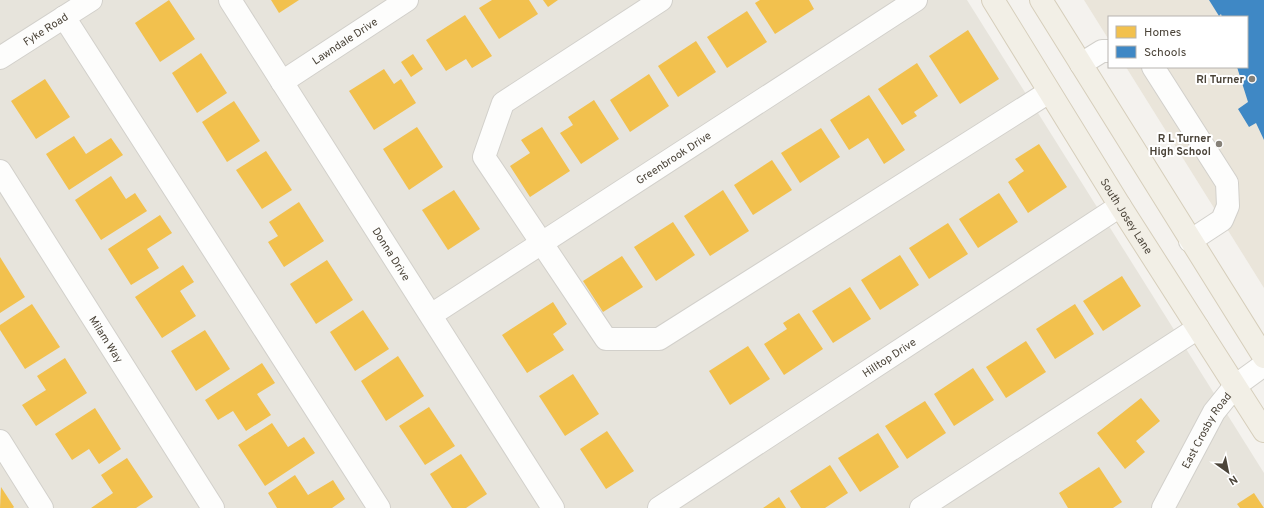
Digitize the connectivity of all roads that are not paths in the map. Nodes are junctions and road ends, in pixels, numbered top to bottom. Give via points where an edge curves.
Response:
1 (91, 0) edge
2 (230, 0) edge
3 (406, 0) edge
4 (661, 0) edge
5 (916, 0) edge
6 (993, 0) edge
7 (1042, 0) edge
8 (67, 10) edge
9 (1108, 51) edge
10 (0, 58) edge
11 (1081, 64) junction
12 (1154, 68) edge
13 (282, 82) junction
14 (1049, 92) junction
15 (0, 171) edge
16 (1120, 206) junction
17 (1190, 240) junction
18 (543, 243) junction
19 (430, 315) junction
20 (1198, 328) junction
21 (1264, 357) edge
22 (1264, 365) edge
23 (1235, 386) junction
24 (1264, 431) edge
25 (0, 441) edge
26 (42, 508) edge
27 (213, 508) edge
28 (379, 508) edge
29 (553, 508) edge
30 (659, 508) edge
31 (921, 508) edge
32 (1163, 508) edge

1 - 8 street, Fyke Road
2 - 13 street, Donna Drive
3 - 13 street, Lawndale Drive
4 - 18 street via 503,103 484,157
5 - 18 street, Greenbrook Drive
6 - 14 main road, South Josey Lane
7 - 11 main road
8 - 10 street, Fyke Road
8 - 28 street
9 - 11 street via 1102,51
11 - 17 main road
12 - 17 street via 1227,183 1228,206 1222,220
13 - 19 street, Donna Drive
14 - 16 main road, South Josey Lane
14 - 18 street via 659,339 606,339
15 - 27 street, Milam Way
16 - 20 main road, South Josey Lane
16 - 30 street, Hilltop Drive
17 - 21 main road
18 - 19 street, Greenbrook Drive
19 - 29 street, Donna Drive
20 - 23 main road, South Josey Lane
20 - 31 street
22 - 23 street, East Crosby Road
23 - 24 main road, South Josey Lane
23 - 32 street, East Crosby Road via 1214,412
25 - 26 street

